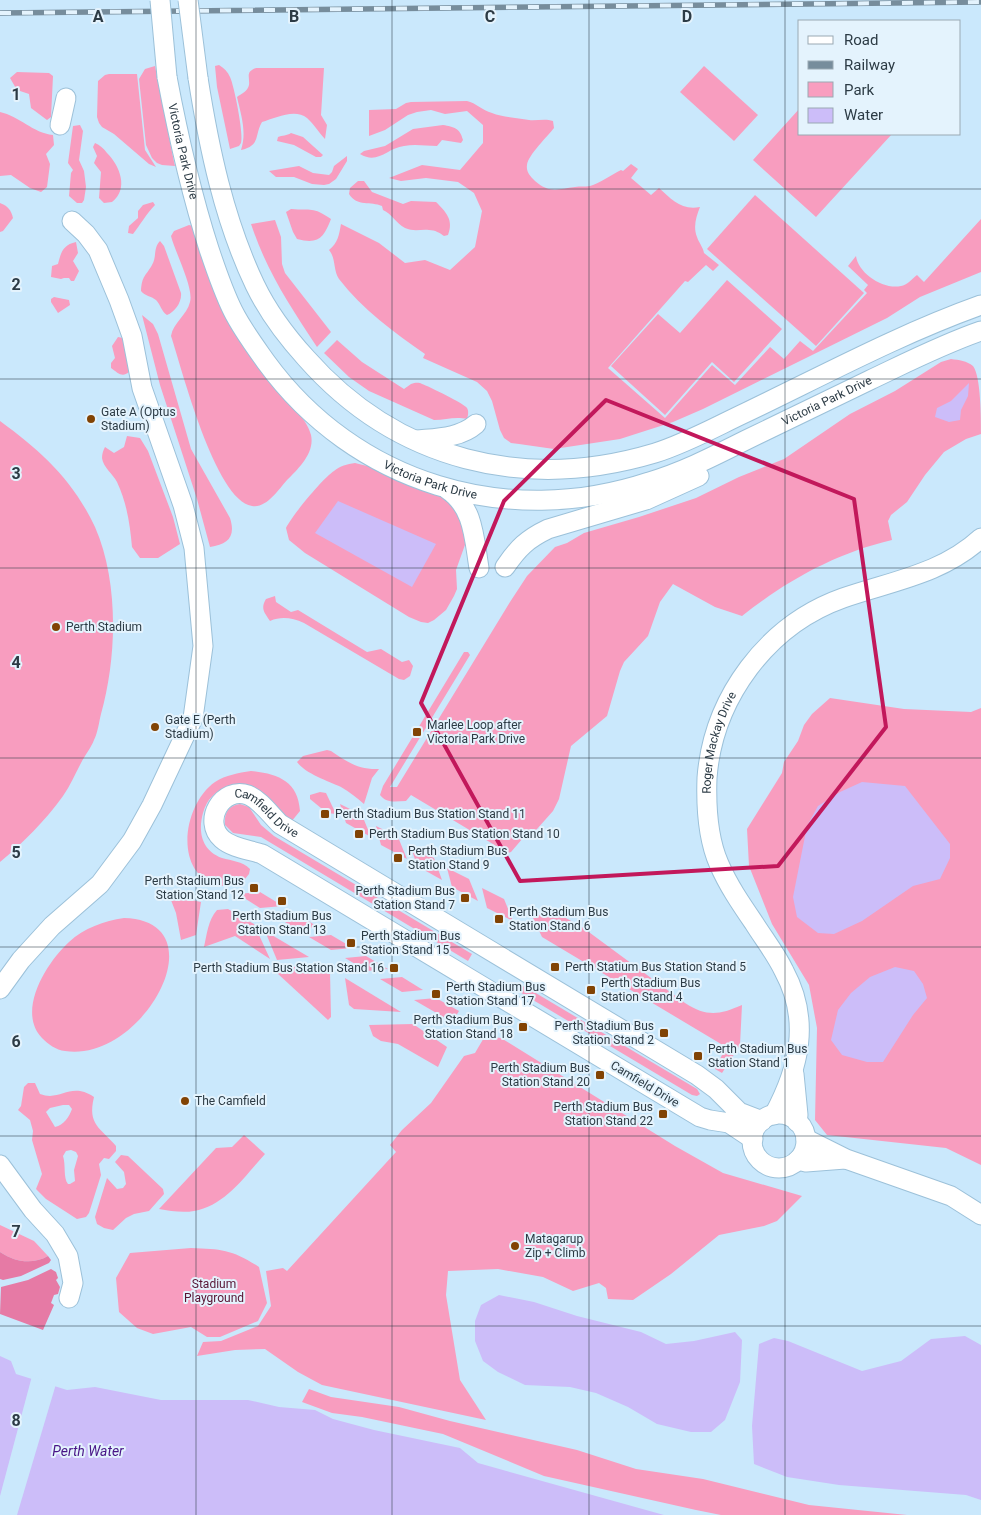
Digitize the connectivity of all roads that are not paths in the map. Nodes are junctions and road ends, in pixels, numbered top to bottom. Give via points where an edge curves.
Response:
1 (160, 0) edge
2 (188, 0) edge
3 (66, 98) dead end
4 (60, 125) dead end
5 (72, 222) dead end
6 (981, 305) edge
7 (981, 331) edge
8 (913, 359) junction
9 (476, 424) dead end
10 (416, 440) junction
11 (446, 488) junction
12 (981, 538) edge
13 (505, 567) dead end
14 (479, 568) dead end
15 (0, 989) edge
16 (794, 1070) junction
17 (768, 1118) junction
18 (797, 1122) junction
19 (752, 1138) junction
20 (806, 1139) junction
21 (846, 1159) junction
22 (798, 1160) junction
23 (0, 1165) edge
24 (981, 1214) edge
25 (69, 1298) dead end

1 - 11 street, Victoria Park Drive, bridge via 168,77 184,159 203,229 233,311 281,382 338,435 364,453
2 - 10 street, Victoria Park Drive, bridge via 212,152 230,221 256,286 294,346 337,390 379,422
3 - 4 street
5 - 15 street via 98,250 132,336 142,388 183,505 194,548 203,646 193,718 132,841 100,884 52,926
6 - 10 street, Victoria Park Drive via 939,320 691,438 658,452 605,465 557,470 504,467 450,454
7 - 8 street, Victoria Park Drive
8 - 11 street, Victoria Park Drive via 694,466 600,496 547,501 494,498
8 - 13 street via 860,396 802,427 646,500 534,536 522,544
9 - 10 street via 455,435
11 - 14 street via 467,510
12 - 16 street, Roger Mackay Drive via 948,563 826,605 794,624 750,665 731,696 716,733 707,778 707,801 718,863 793,989 800,1031
16 - 17 street
16 - 18 street
17 - 18 street via 782,1115
17 - 19 street via 757,1126
17 - 19 street, Camfield Drive via 739,1112 697,1075 280,824 254,798 246,794 227,797 215,811 215,830 228,843 262,854 700,1117 729,1123
18 - 20 street
19 - 22 street via 756,1155 767,1166 783,1168
20 - 21 street
20 - 22 street via 803,1154
21 - 22 street
21 - 24 street via 951,1196
23 - 25 street via 55,1234 68,1256 73,1283

